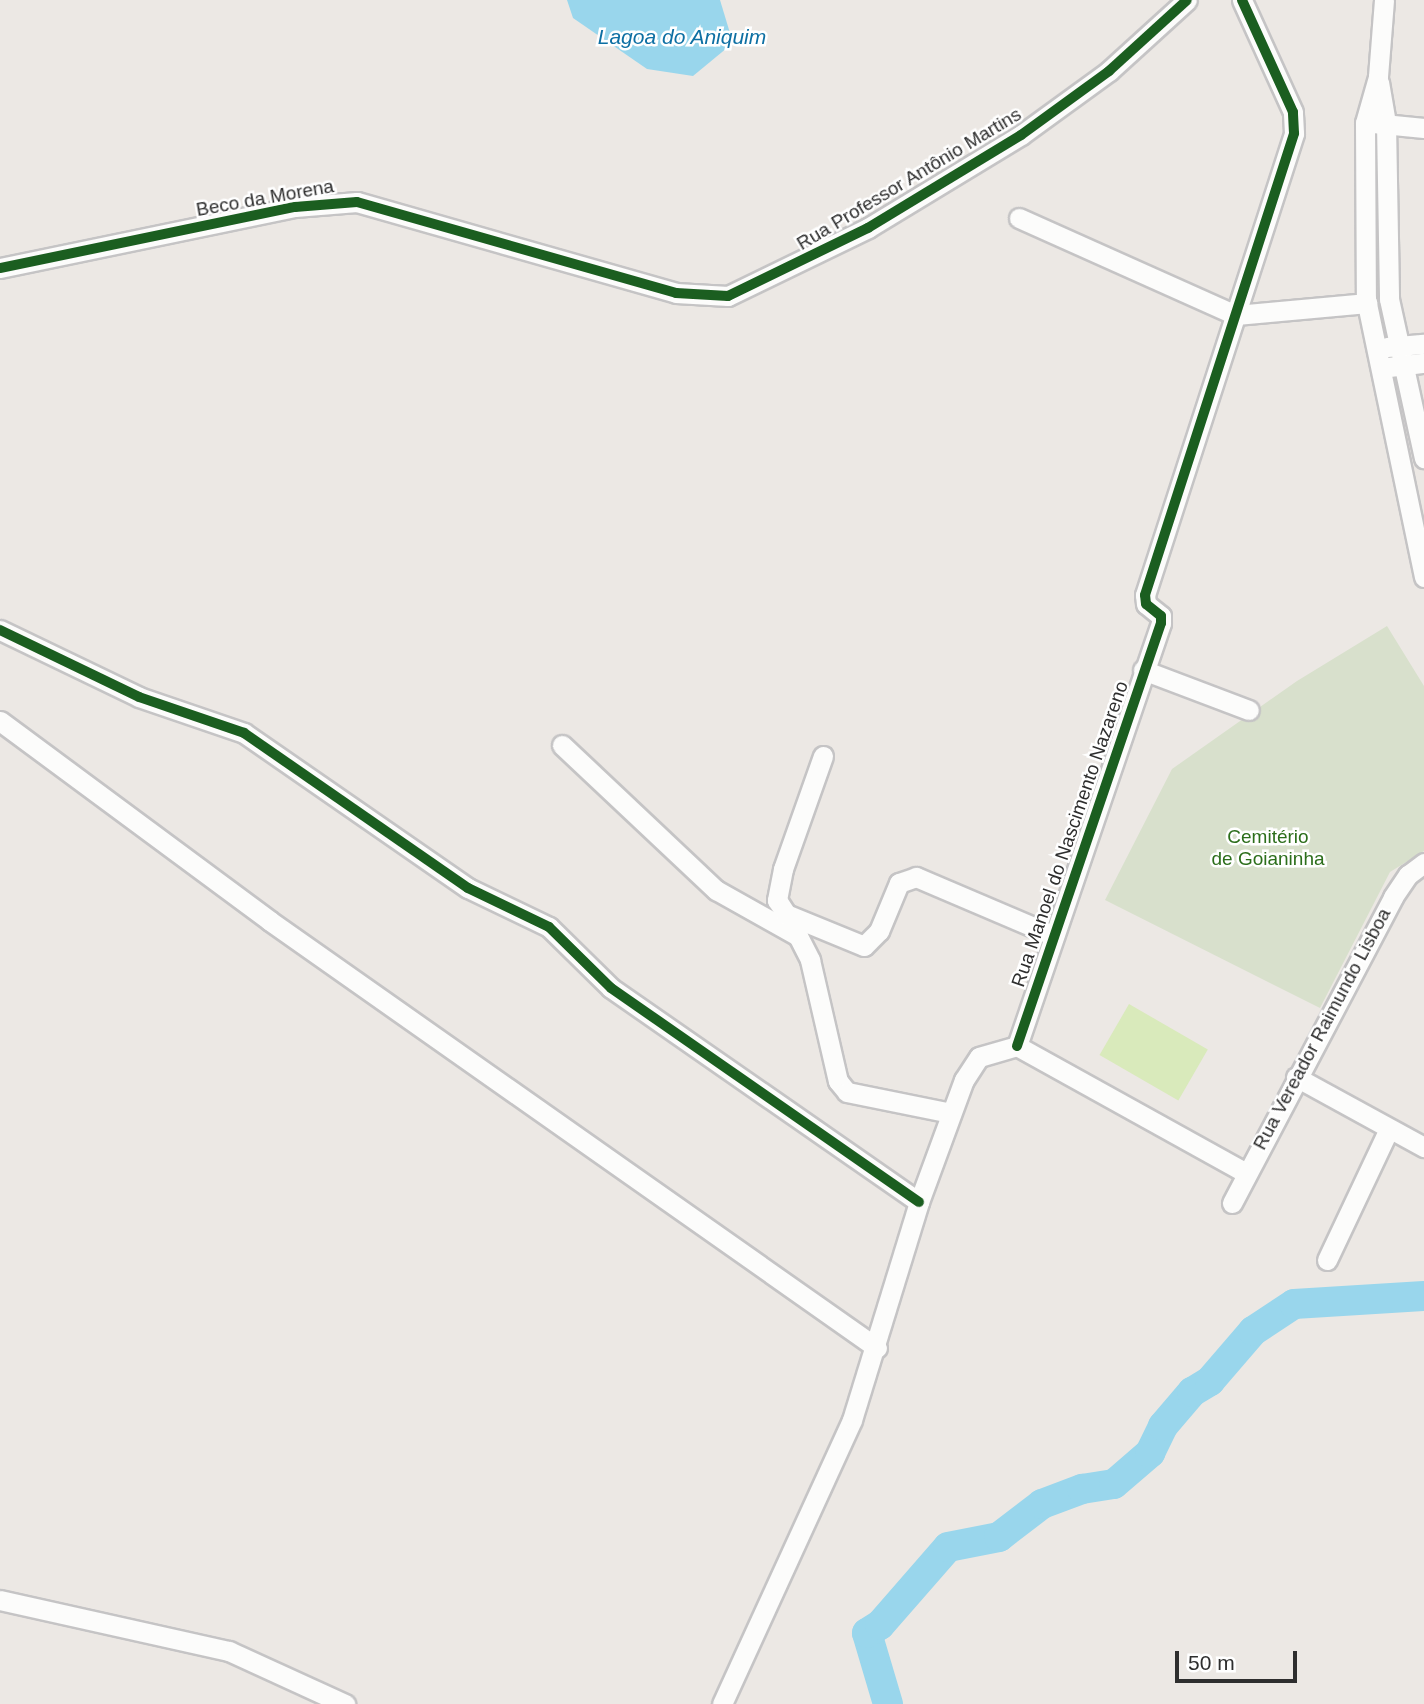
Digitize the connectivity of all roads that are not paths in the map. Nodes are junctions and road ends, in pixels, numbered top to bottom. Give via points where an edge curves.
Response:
1 (1187, 0) edge
2 (1241, 0) edge
3 (1384, 0) edge
4 (1378, 77) junction
5 (1365, 122) junction
6 (1386, 123) junction
7 (1424, 128) edge
8 (1019, 218) dead end
9 (573, 263) joint
10 (0, 268) edge
11 (1367, 303) junction
12 (1236, 315) junction
13 (1424, 344) edge
14 (1396, 346) junction
15 (1376, 359) junction
16 (1424, 363) edge
17 (1401, 365) junction
18 (1424, 458) edge
19 (1424, 577) edge
20 (0, 630) edge
21 (1143, 670) junction
22 (1249, 710) dead end
23 (0, 721) edge
24 (562, 745) dead end
25 (823, 756) dead end
26 (1424, 863) edge
27 (1054, 936) junction
28 (1017, 1046) junction
29 (1296, 1077) junction
30 (950, 1113) junction
31 (1389, 1129) junction
32 (1424, 1147) edge
33 (1245, 1172) junction
34 (919, 1202) junction
35 (1231, 1203) dead end
36 (1327, 1260) dead end
37 (877, 1348) junction
38 (0, 1600) edge
39 (345, 1704) edge
40 (722, 1704) edge

1 - 9 street, Rua Professor Antônio Martins via 1109,71 1032,127 868,228 740,293 699,297
2 - 12 street via 1294,122 1289,151
3 - 4 street
4 - 5 street
4 - 6 street
5 - 6 street
5 - 11 street
6 - 7 street
6 - 14 street via 1389,299
8 - 12 street
9 - 10 street, Beco da Morena via 397,210 340,201
11 - 12 street
11 - 15 street
12 - 21 street, Rua Manoel do Nascimento Nazareno via 1144,598 1161,615
13 - 14 street
14 - 15 street
14 - 17 street
15 - 17 street
15 - 19 street
16 - 17 street
17 - 18 street
20 - 34 street via 139,697 244,733 468,888 548,927 611,988
21 - 22 street
21 - 27 street, Rua Manoel do Nascimento Nazareno
23 - 37 street via 270,920
24 - 30 street via 716,890 798,936 810,960 838,1081 848,1092
25 - 27 street via 780,880 777,900 786,914 864,946 879,931 899,883 916,877
26 - 29 street, Rua Vereador Raimundo Lisboa via 1393,897
27 - 28 street, Rua Manoel do Nascimento Nazareno
28 - 30 street via 979,1057
28 - 33 street
29 - 31 street
29 - 33 street, Rua Vereador Raimundo Lisboa
30 - 34 street
31 - 32 street
31 - 36 street
33 - 35 street, Rua Vereador Raimundo Lisboa
34 - 37 street
37 - 40 street via 852,1420
38 - 39 street via 229,1651

